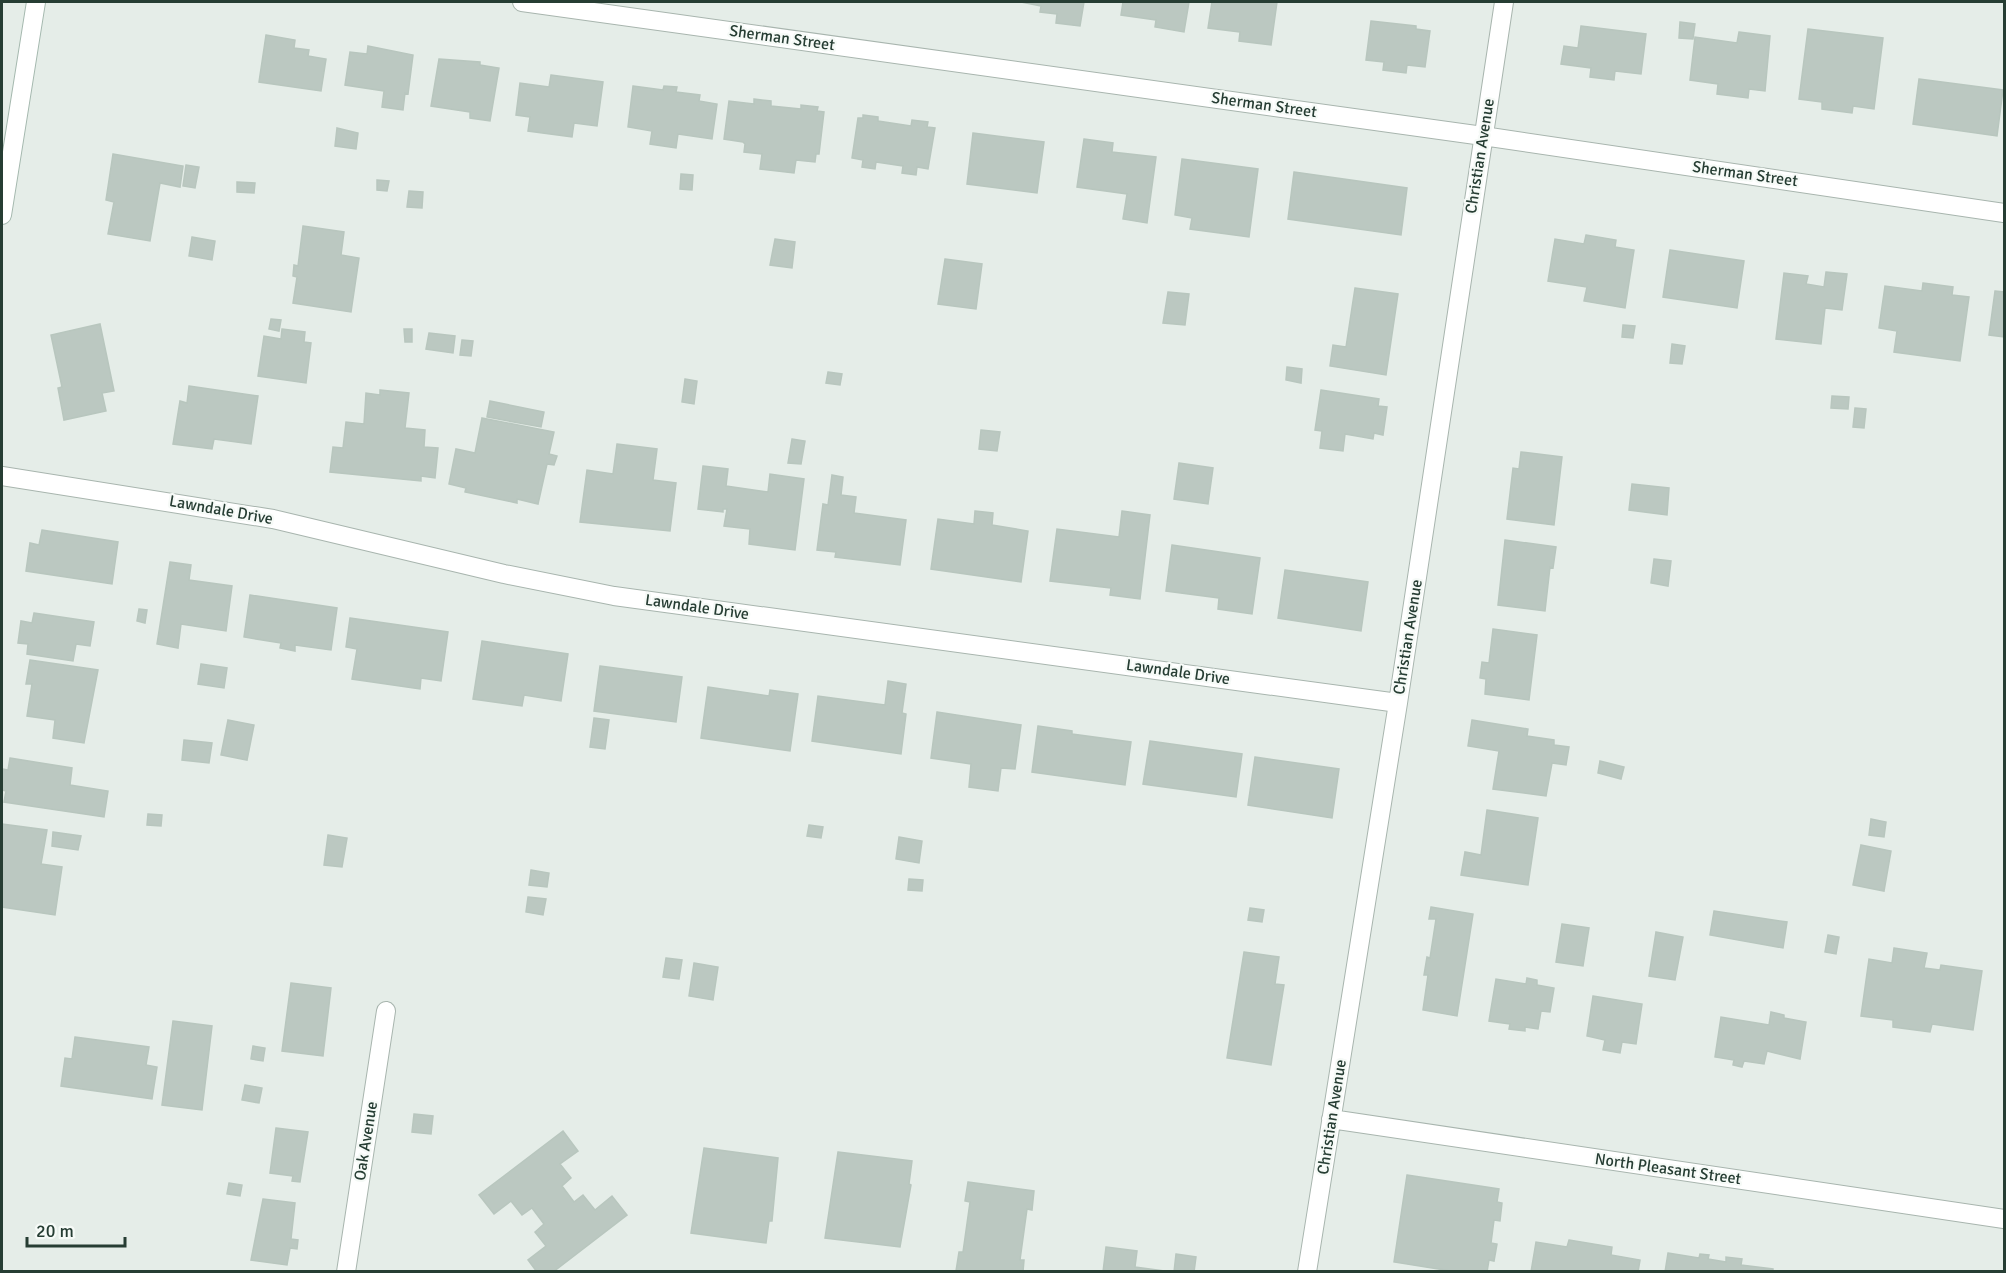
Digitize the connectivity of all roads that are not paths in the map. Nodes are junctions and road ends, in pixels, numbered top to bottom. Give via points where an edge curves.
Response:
1 (36, 2) edge
2 (522, 2) edge
3 (1504, 2) edge
4 (1483, 136) junction
5 (2004, 213) edge
6 (2, 215) edge
7 (2, 476) edge
8 (1398, 703) junction
9 (386, 1011) dead end
10 (1331, 1119) junction
11 (2004, 1219) edge
12 (346, 1272) edge
13 (1307, 1272) edge

1 - 6 street
2 - 4 street, Sherman Street
3 - 4 street, Christian Avenue
4 - 5 street, Sherman Street
4 - 8 street, Christian Avenue
7 - 8 street, Lawndale Drive via 273,519 614,596
8 - 10 street, Christian Avenue
9 - 12 street, Oak Avenue
10 - 11 street, North Pleasant Street
10 - 13 street, Christian Avenue

